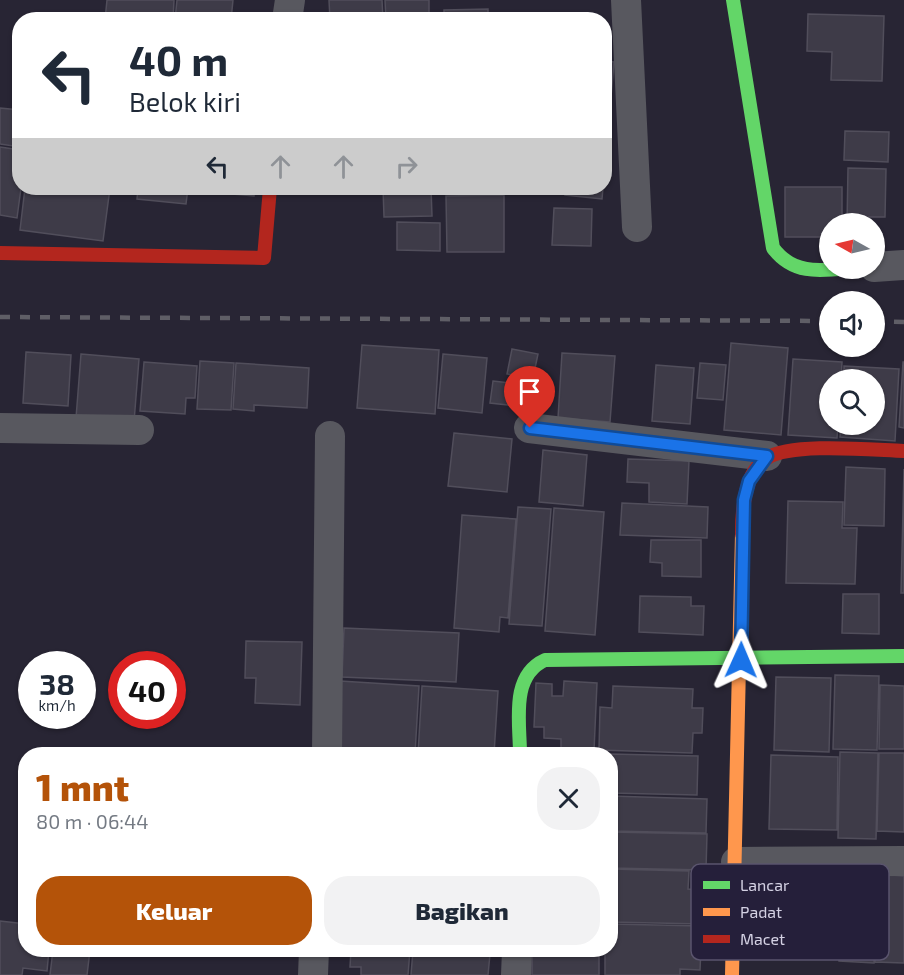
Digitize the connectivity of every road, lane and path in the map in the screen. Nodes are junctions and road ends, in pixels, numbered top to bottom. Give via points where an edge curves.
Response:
1 (626, 0) edge
2 (733, 0) edge
3 (269, 195) edge
4 (637, 227) dead end
5 (0, 253) edge
6 (904, 265) edge
7 (885, 266) edge
8 (819, 270) edge
9 (0, 428) edge
10 (530, 428) dead end
11 (139, 429) dead end
12 (330, 436) dead end
13 (904, 451) edge
14 (767, 456) junction
15 (904, 656) edge
16 (741, 660) junction
17 (327, 747) edge
18 (520, 747) edge
19 (904, 861) edge
20 (736, 862) joint
21 (314, 957) edge
22 (516, 957) edge
23 (733, 960) edge
24 (313, 975) edge
25 (516, 975) edge
26 (732, 975) edge

1 - 4 street
2 - 8 street via 773,248 790,267
3 - 5 street via 264,258
6 - 7 street
9 - 11 street
10 - 14 street
12 - 17 street
13 - 14 street via 788,450
14 - 16 street via 749,481 744,500
15 - 16 street
16 - 18 street via 545,660 532,666 521,685
16 - 20 street
19 - 20 street
21 - 24 street
22 - 25 street
23 - 26 street

